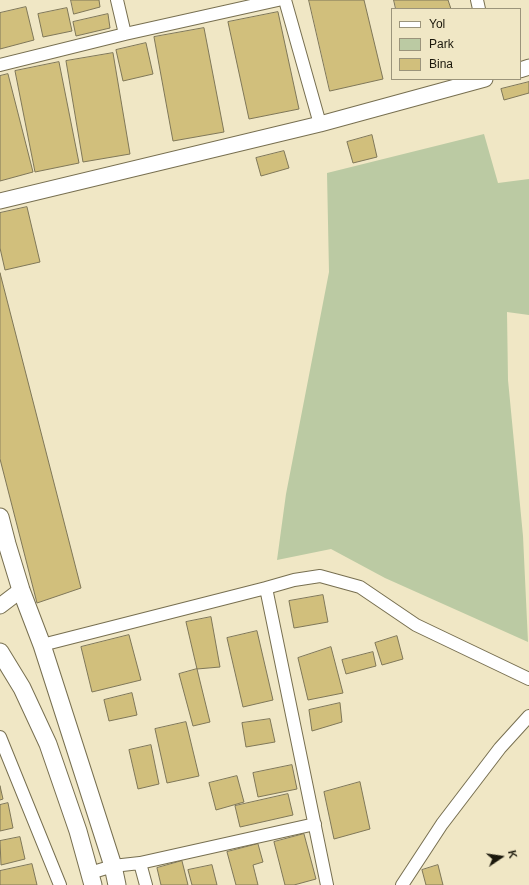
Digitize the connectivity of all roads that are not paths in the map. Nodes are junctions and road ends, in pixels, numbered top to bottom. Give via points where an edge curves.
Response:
1 (117, 0) edge
2 (278, 0) edge
3 (285, 0) edge
4 (125, 34) junction
5 (0, 65) edge
6 (481, 80) edge
7 (320, 124) junction
8 (0, 201) edge
9 (0, 517) edge
10 (3, 545) edge
11 (266, 588) junction
12 (21, 590) junction
13 (0, 606) edge
14 (42, 645) junction
15 (0, 652) edge
16 (529, 679) edge
17 (529, 716) edge
18 (0, 737) edge
19 (315, 824) junction
20 (140, 863) junction
21 (113, 866) junction
22 (91, 879) edge
23 (60, 885) edge
24 (117, 885) edge
25 (146, 885) edge
26 (327, 885) edge
27 (402, 885) edge

1 - 4 street
2 - 4 street
3 - 7 street
4 - 5 street
6 - 7 street
7 - 8 street
9 - 10 main road
10 - 12 main road
11 - 14 street
11 - 16 street via 320,576 360,587 416,625
11 - 19 street
12 - 13 street
12 - 14 main road
14 - 21 main road
15 - 22 main road via 22,688 48,744 78,831
17 - 27 street via 500,748 442,824
18 - 23 street
19 - 20 street
19 - 26 street
20 - 21 street
20 - 25 street
21 - 22 street
21 - 24 main road

